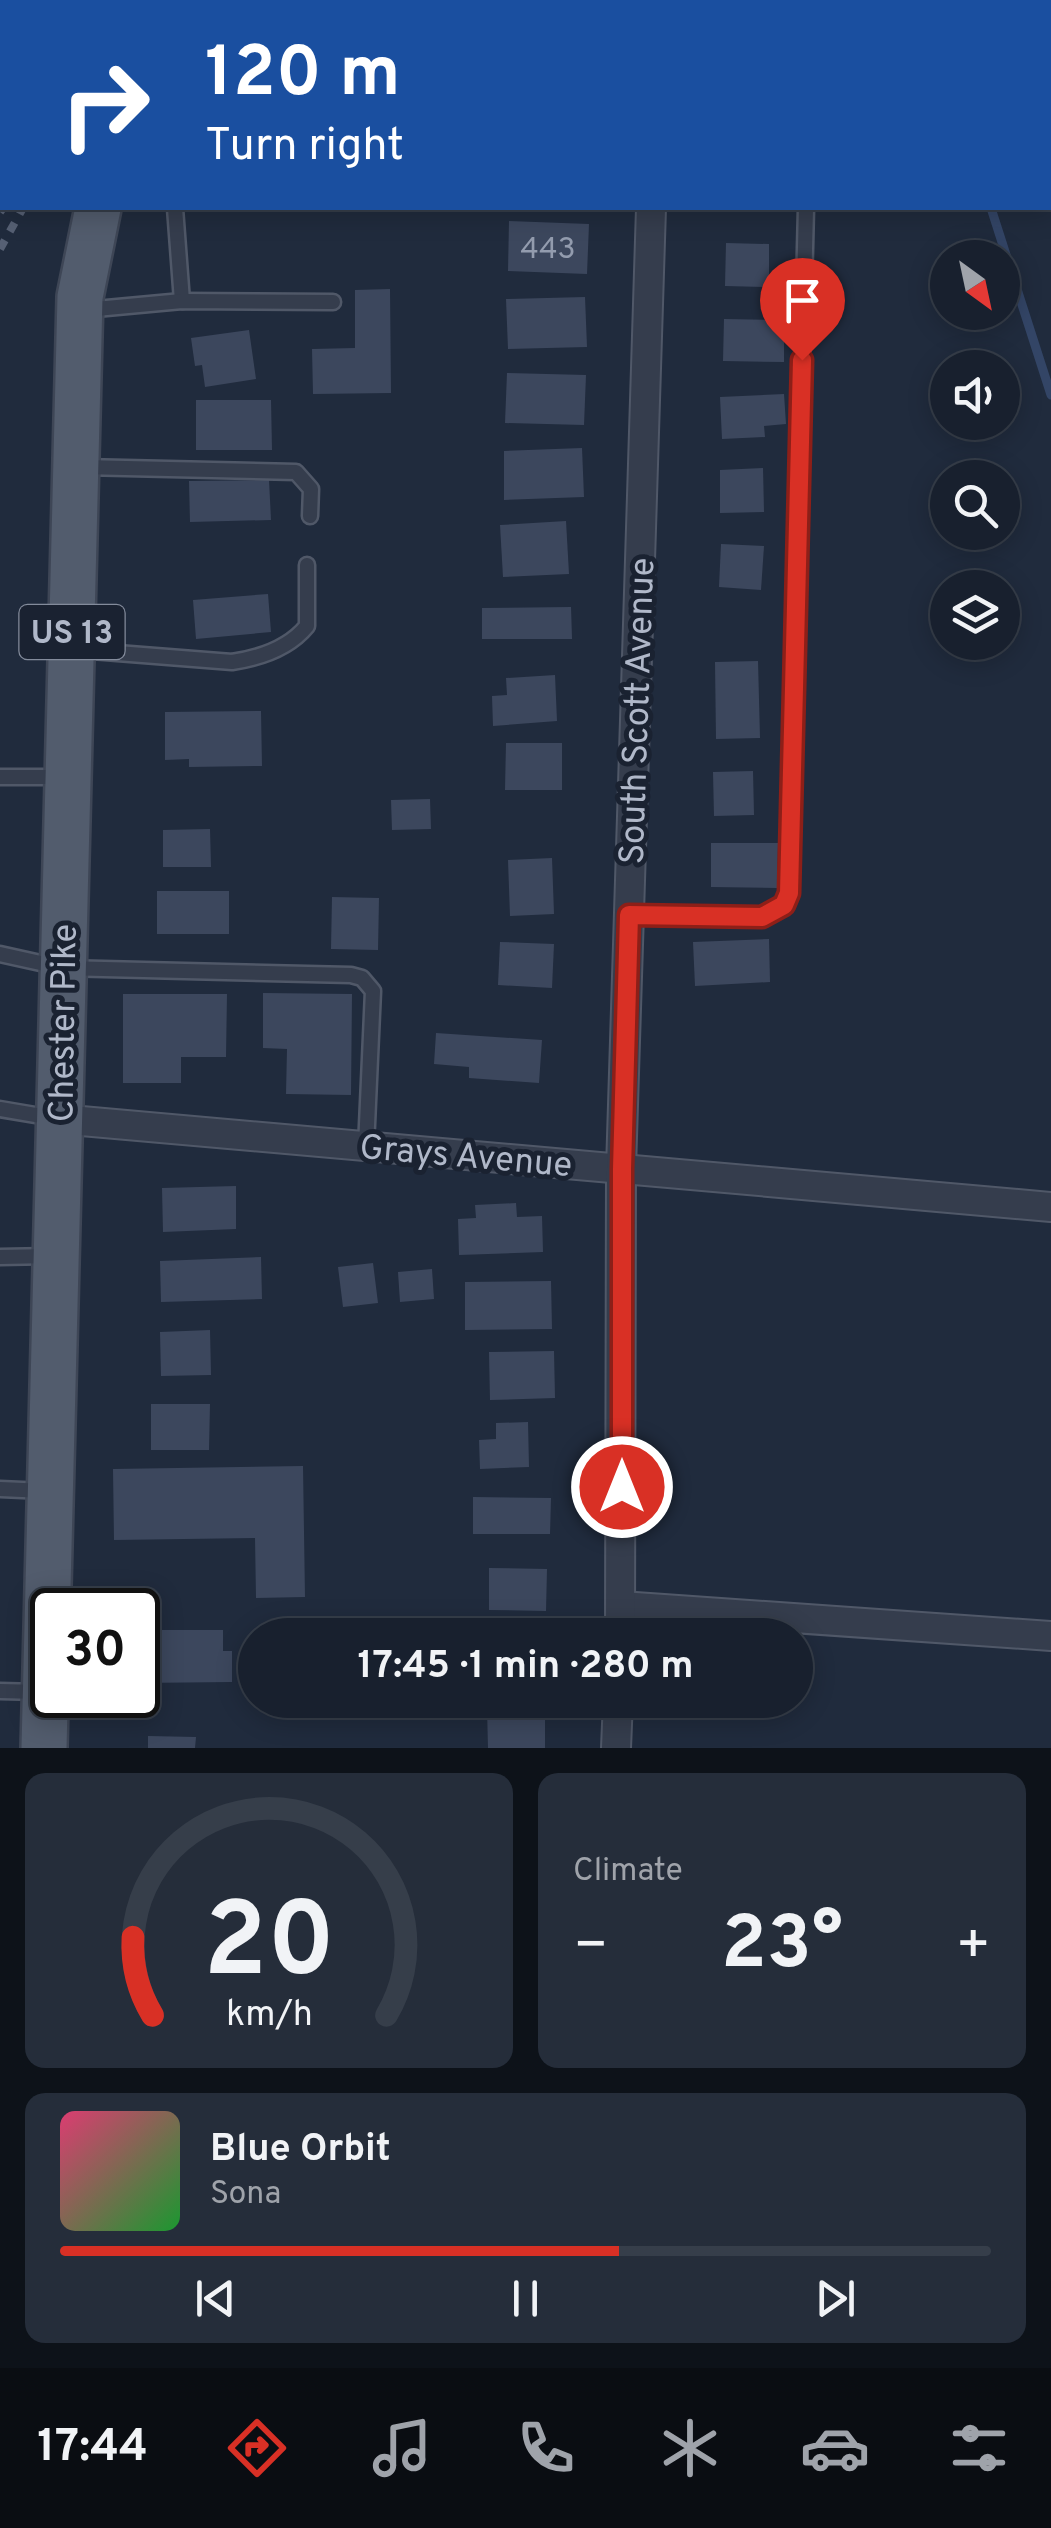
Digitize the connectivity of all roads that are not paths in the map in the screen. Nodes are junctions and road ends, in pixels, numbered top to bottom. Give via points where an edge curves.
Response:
1 (67, 210) edge
2 (98, 210) edge
3 (176, 210) edge
4 (651, 210) edge
5 (806, 210) edge
6 (182, 301) junction
7 (333, 302) dead end
8 (80, 304) junction
9 (76, 467) junction
10 (310, 516) dead end
11 (307, 565) dead end
12 (71, 650) junction
13 (0, 777) edge
14 (68, 777) junction
15 (629, 915) junction
16 (0, 954) edge
17 (63, 968) junction
18 (0, 1109) edge
19 (60, 1120) junction
20 (366, 1146) junction
21 (622, 1169) junction
22 (1051, 1206) edge
23 (56, 1256) junction
24 (0, 1257) edge
25 (0, 1489) edge
26 (50, 1491) junction
27 (48, 1588) edge
28 (622, 1606) junction
29 (621, 1618) edge
30 (1051, 1636) edge
31 (0, 1691) edge
32 (30, 1692) edge
33 (45, 1718) edge
34 (617, 1718) edge
35 (44, 1748) edge
36 (616, 1748) edge

1 - 8 main road, Chester Pike / US 13
2 - 8 main road, Chester Pike / US 13
3 - 6 lane
4 - 15 street, South Scott Avenue
5 - 15 lane via 789,893 784,905 762,917
6 - 7 lane
6 - 8 lane
8 - 9 main road, Chester Pike / US 13
9 - 10 lane via 296,472 312,489
9 - 12 main road, Chester Pike / US 13
11 - 12 lane via 307,626 252,659
12 - 14 main road, Chester Pike / US 13
13 - 14 lane
14 - 17 main road, Chester Pike / US 13
15 - 21 street, South Scott Avenue
16 - 17 lane
17 - 19 main road, Chester Pike / US 13
17 - 20 lane via 362,978 372,992
18 - 19 lane
19 - 20 street, Grays Avenue
19 - 23 main road, Chester Pike / US 13
20 - 21 street, Grays Avenue
21 - 22 street, Grays Avenue
21 - 28 street, South Scott Avenue
23 - 24 lane
23 - 26 main road, Chester Pike / US 13
25 - 26 lane
26 - 27 main road, Chester Pike / US 13
28 - 29 street, South Scott Avenue
28 - 30 street
31 - 32 lane
33 - 35 main road, Chester Pike / US 13
34 - 36 street

